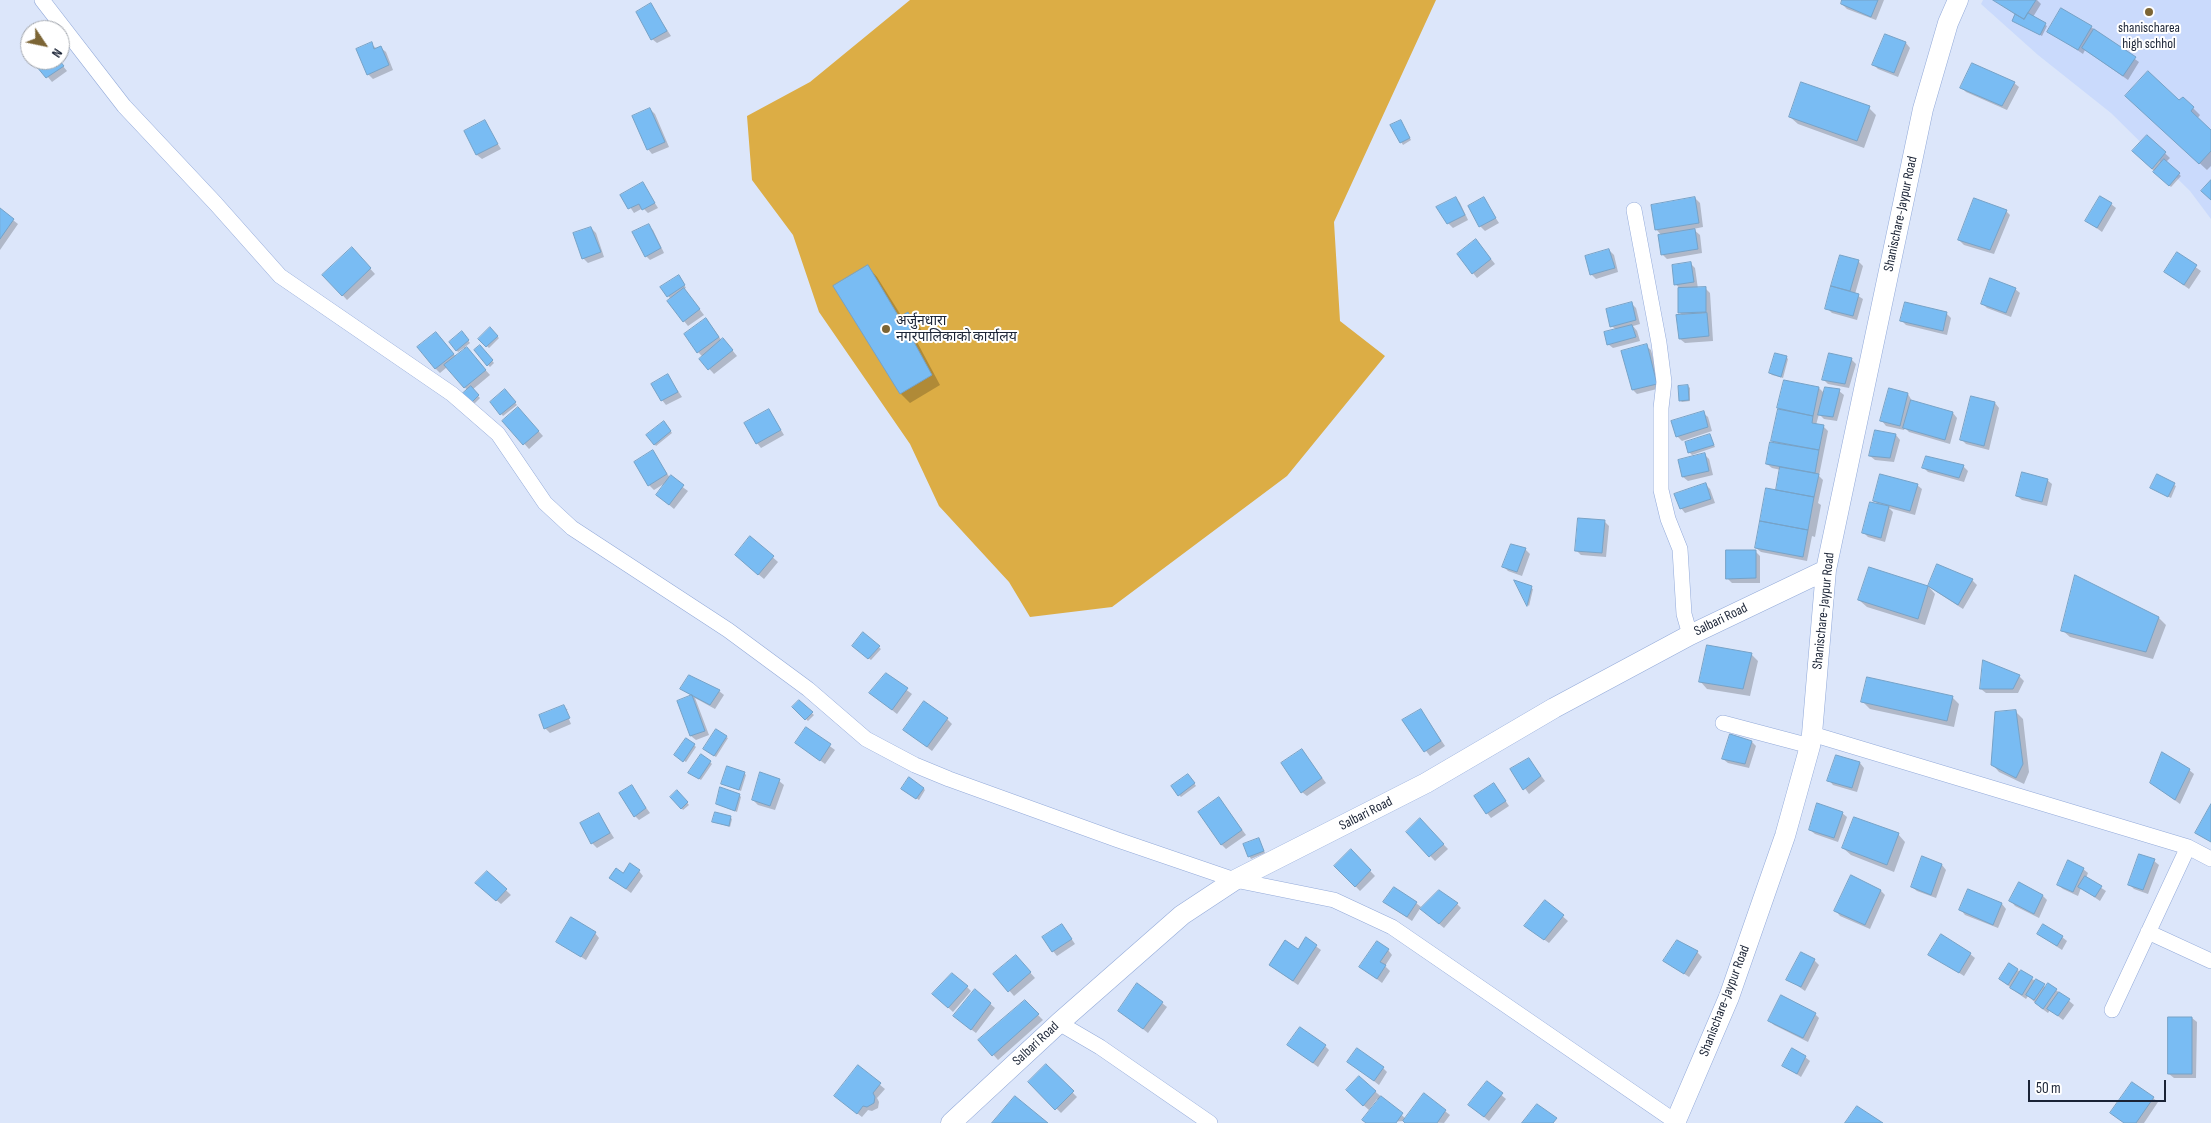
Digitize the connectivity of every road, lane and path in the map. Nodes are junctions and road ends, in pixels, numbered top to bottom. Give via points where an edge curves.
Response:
1 (42, 0) edge
2 (1958, 0) edge
3 (1634, 210) dead end
4 (1826, 570) junction
5 (1690, 635) junction
6 (1723, 723) dead end
7 (1811, 740) junction
8 (2188, 847) junction
9 (2211, 859) edge
10 (1235, 880) junction
11 (2148, 932) junction
12 (2211, 961) edge
13 (2112, 1010) dead end
14 (1059, 1023) junction
15 (951, 1123) edge
16 (1210, 1123) edge
17 (1675, 1123) edge

1 - 10 street via 124,106 280,276 452,394 498,434 545,503 572,528 728,630 808,689 866,738 915,765
2 - 4 street, Shanischare-Jaypur Road via 1923,109
3 - 5 street via 1664,382 1661,490 1680,549 1684,614
4 - 5 street, Salbari Road
4 - 7 street, Shanischare-Jaypur Road
5 - 10 street, Salbari Road via 1554,708 1426,784
6 - 7 street
7 - 8 street
7 - 17 street, Shanischare-Jaypur Road via 1785,836 1730,997
8 - 9 street
8 - 11 street
10 - 14 street, Salbari Road via 1182,915
10 - 17 street via 1334,900 1392,926
11 - 12 street
11 - 13 street
14 - 15 street, Salbari Road
14 - 16 street via 1100,1047

